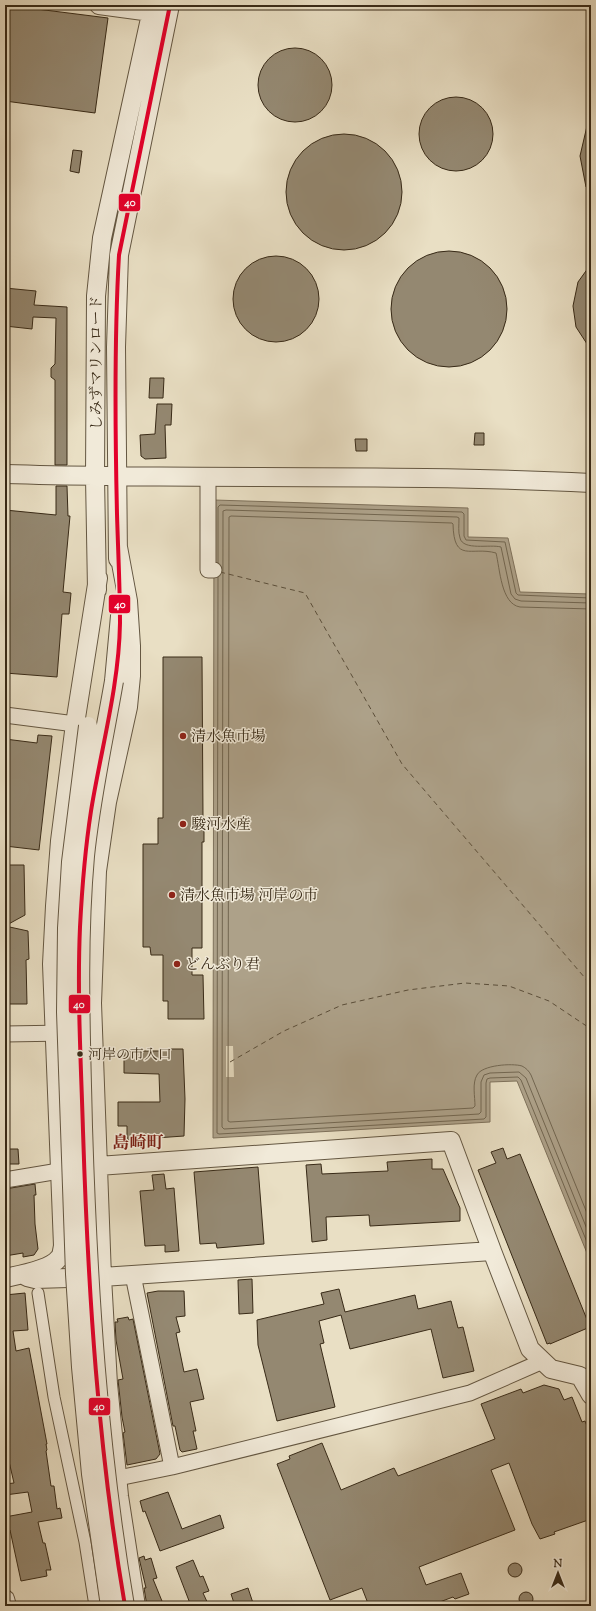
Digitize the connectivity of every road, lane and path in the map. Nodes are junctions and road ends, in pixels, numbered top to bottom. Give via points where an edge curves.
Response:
1 (99, 5) edge
2 (170, 5) edge
3 (152, 8) edge
4 (5, 474) edge
5 (116, 476) junction
6 (96, 477) junction
7 (208, 477) junction
8 (591, 483) edge
9 (118, 547) junction
10 (214, 570) dead end
11 (5, 715) edge
12 (82, 725) junction
13 (54, 1033) junction
14 (93, 1033) junction
15 (5, 1034) edge
16 (98, 1166) junction
17 (60, 1171) junction
18 (5, 1180) edge
19 (100, 1241) junction
20 (492, 1250) junction
21 (133, 1275) junction
22 (13, 1276) edge
23 (102, 1277) junction
24 (38, 1293) dead end
25 (543, 1361) junction
26 (591, 1395) edge
27 (172, 1467) junction
28 (124, 1477) dead end
29 (95, 1606) edge
30 (110, 1606) edge
31 (125, 1606) edge
32 (136, 1606) edge

1 - 3 street
2 - 5 street, しみずマリンロード via 119,255
3 - 6 street, しみずマリンロード via 102,238 96,296
4 - 6 street
5 - 6 street
5 - 7 street
5 - 9 street, しみずマリンロード
6 - 12 street, しみずマリンロード via 97,642
7 - 8 street via 501,478
7 - 10 street via 208,570
9 - 14 street via 128,601 131,676 128,707 106,802 97,871
9 - 31 street, しみずマリンロード, bridge via 120,625 114,681 85,856 80,930 80,1010 90,1302 104,1463
11 - 12 street
12 - 13 street via 60,841 52,964
12 - 30 street, bridge via 67,928 66,1012 75,1274 81,1367 91,1474
13 - 14 street
13 - 15 street
13 - 17 street
14 - 16 street
16 - 17 street
16 - 19 street
16 - 20 street via 451,1141
17 - 18 street
17 - 22 street via 63,1246 60,1257 49,1265
19 - 21 street via 108,1256 123,1270
19 - 23 street
20 - 21 street
20 - 25 street via 530,1349
21 - 23 street
21 - 27 street
22 - 23 street via 35,1279
23 - 32 street via 108,1384 119,1496
24 - 29 street via 54,1397 85,1542
25 - 26 street via 551,1369 580,1376
25 - 27 street via 470,1393
27 - 28 street

